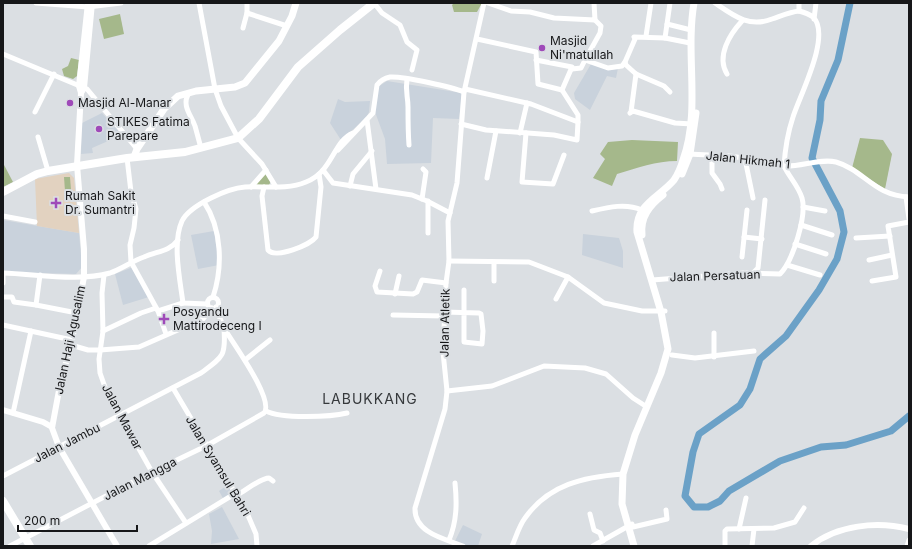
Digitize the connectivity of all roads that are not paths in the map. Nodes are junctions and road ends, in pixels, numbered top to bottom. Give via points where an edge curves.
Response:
1 (36, 3) edge
2 (121, 3) edge
3 (199, 3) edge
4 (247, 3) edge
5 (296, 3) edge
6 (374, 3) edge
7 (484, 3) edge
8 (488, 3) edge
9 (594, 3) edge
10 (651, 3) edge
11 (670, 3) edge
12 (694, 3) edge
13 (698, 3) edge
14 (715, 3) edge
15 (799, 3) edge
16 (816, 3) edge
17 (90, 5) edge
18 (799, 10) junction
19 (247, 13) junction
20 (694, 18) junction
21 (814, 19) junction
22 (595, 20) junction
23 (742, 21) junction
24 (666, 24) junction
25 (287, 26) junction
26 (243, 28) dead end
27 (691, 30) junction
28 (646, 36) junction
29 (665, 38) junction
30 (477, 39) junction
31 (690, 43) junction
32 (3, 54) edge
33 (536, 60) junction
34 (585, 60) junction
35 (625, 62) junction
36 (572, 69) junction
37 (412, 70) dead end
38 (54, 74) junction
39 (636, 74) junction
40 (727, 74) dead end
41 (407, 79) junction
42 (81, 89) junction
43 (215, 89) junction
44 (465, 89) junction
45 (562, 90) junction
46 (189, 92) junction
47 (670, 92) dead end
48 (527, 103) junction
49 (35, 112) dead end
50 (367, 120) junction
51 (578, 122) junction
52 (461, 124) junction
53 (693, 124) junction
54 (496, 131) junction
55 (523, 133) junction
56 (38, 137) dead end
57 (238, 138) junction
58 (409, 145) dead end
59 (139, 146) junction
60 (201, 148) junction
61 (372, 151) junction
62 (690, 154) junction
63 (564, 155) dead end
64 (145, 156) junction
65 (712, 156) junction
66 (130, 158) junction
67 (745, 159) junction
68 (77, 165) junction
69 (784, 166) junction
70 (423, 169) dead end
71 (266, 170) junction
72 (48, 171) junction
73 (321, 172) junction
74 (487, 178) dead end
75 (251, 186) junction
76 (276, 186) junction
77 (350, 186) junction
78 (264, 187) junction
79 (376, 189) junction
80 (722, 189) dead end
81 (3, 192) edge
82 (907, 197) edge
83 (753, 198) dead end
84 (422, 199) junction
85 (765, 200) dead end
86 (428, 201) junction
87 (204, 202) junction
88 (803, 207) junction
89 (642, 210) junction
90 (747, 210) dead end
91 (592, 211) dead end
92 (825, 211) dead end
93 (450, 213) junction
94 (3, 216) edge
95 (909, 219) edge
96 (35, 222) dead end
97 (909, 222) edge
98 (801, 225) junction
99 (428, 233) dead end
100 (832, 235) dead end
101 (890, 236) junction
102 (744, 237) junction
103 (856, 238) dead end
104 (762, 239) junction
105 (178, 240) junction
106 (795, 244) junction
107 (167, 250) junction
108 (826, 254) dead end
109 (177, 255) junction
110 (892, 255) junction
111 (742, 257) dead end
112 (869, 260) dead end
113 (449, 261) junction
114 (131, 262) junction
115 (494, 262) junction
116 (787, 264) junction
117 (380, 271) dead end
118 (3, 273) edge
119 (753, 273) junction
120 (104, 274) junction
121 (40, 275) junction
122 (820, 275) dead end
123 (399, 276) dead end
124 (84, 277) junction
125 (568, 277) junction
126 (654, 280) junction
127 (872, 280) dead end
128 (494, 281) dead end
129 (3, 283) edge
130 (446, 283) junction
131 (464, 290) dead end
132 (395, 294) junction
133 (3, 297) edge
134 (214, 297) junction
135 (556, 299) dead end
136 (183, 303) junction
137 (36, 305) junction
138 (211, 307) junction
139 (157, 309) junction
140 (663, 311) junction
141 (464, 313) junction
142 (77, 314) junction
143 (444, 314) junction
144 (393, 315) dead end
145 (3, 325) edge
146 (224, 328) junction
147 (30, 331) junction
148 (103, 331) junction
149 (714, 333) dead end
150 (166, 334) junction
151 (270, 340) dead end
152 (72, 343) junction
153 (100, 350) junction
154 (754, 351) dead end
155 (672, 355) junction
156 (714, 357) junction
157 (245, 360) junction
158 (173, 388) junction
159 (447, 391) junction
160 (647, 407) junction
161 (3, 410) edge
162 (266, 411) junction
163 (14, 413) junction
164 (348, 413) dead end
165 (120, 415) junction
166 (53, 419) junction
167 (43, 422) junction
168 (52, 427) junction
169 (640, 430) junction
170 (206, 446) junction
171 (59, 447) junction
172 (152, 472) junction
173 (623, 474) junction
174 (3, 476) edge
175 (273, 481) dead end
176 (454, 483) dead end
177 (236, 494) junction
178 (746, 498) dead end
179 (3, 501) edge
180 (92, 504) junction
181 (804, 508) dead end
182 (666, 510) dead end
183 (590, 514) dead end
184 (186, 523) junction
185 (631, 525) junction
186 (739, 529) junction
187 (909, 529) edge
188 (754, 530) junction
189 (25, 538) junction
190 (449, 540) junction
191 (909, 540) edge
192 (603, 541) junction
193 (10, 546) edge
194 (30, 546) edge
195 (117, 546) edge
196 (149, 546) edge
197 (257, 546) edge
198 (463, 546) edge
199 (512, 546) edge
200 (593, 546) edge
201 (634, 546) edge
202 (638, 546) edge
203 (725, 546) edge
204 (752, 546) edge
205 (811, 546) edge
206 (907, 546) edge

1 - 17 street
2 - 17 street
3 - 43 street
4 - 19 street
5 - 25 main road
6 - 37 street via 382,13 400,25 407,42 417,50
6 - 57 highway via 298,67 263,114
7 - 30 street, Jalan Atletik
8 - 22 street via 511,11 530,12 554,18
9 - 22 street
10 - 28 street
11 - 24 street
12 - 20 main road
13 - 20 main road
14 - 23 street
15 - 18 street
16 - 21 street
17 - 42 street, Jalan Haji Agusalim
18 - 21 street
18 - 23 street via 765,21
19 - 25 street
19 - 26 street
20 - 27 main road
20 - 53 main road via 696,99
21 - 69 street via 818,42 816,57 792,122
22 - 34 street via 601,29
23 - 40 street via 730,34 726,45 724,63
24 - 27 street
24 - 29 street
25 - 43 main road via 270,53 245,83
27 - 31 main road
28 - 29 street
28 - 35 street via 634,36
29 - 31 street
30 - 33 street via 536,52
30 - 44 street, Jalan Atletik
31 - 53 main road
32 - 38 street
33 - 36 street via 570,65
33 - 45 street via 539,85
34 - 35 street via 608,68 622,66
34 - 36 street via 581,68
35 - 39 street
36 - 45 street
38 - 42 street
38 - 49 street
39 - 47 street via 664,86
39 - 53 street via 633,110 630,113 633,111 675,123
41 - 44 street
41 - 50 street via 390,77 378,83 374,108
41 - 58 street via 405,93
42 - 59 street via 90,92
42 - 68 street, Jalan Haji Agusalim
43 - 46 main road
43 - 57 street
44 - 48 street
44 - 52 street, Jalan Atletik
45 - 51 street via 578,115
46 - 59 main road via 178,96 170,103
46 - 60 street via 186,107
48 - 51 street
48 - 55 street
50 - 61 street
50 - 73 street via 342,141
51 - 55 street via 577,140 554,135
52 - 54 street
52 - 93 street, Jalan Atletik via 457,183
53 - 62 main road
53 - 89 main road via 677,175 647,202
54 - 55 street
54 - 74 street
55 - 63 street via 522,182 553,184
56 - 72 street
57 - 60 highway
57 - 71 street
59 - 64 main road
59 - 66 main road
60 - 64 highway
61 - 77 street via 353,174
61 - 79 street
62 - 65 street, Jalan Hikmah 1
62 - 126 main road via 678,181 654,203 642,222 643,237
64 - 66 highway
65 - 67 street, Jalan Hikmah 1
65 - 80 street via 712,173
66 - 68 highway
66 - 114 street via 131,192 136,209 130,245
67 - 69 street, Jalan Hikmah 1
67 - 83 street
68 - 72 highway
68 - 124 street, Jalan Haji Agusalim
69 - 82 street, Jalan Hikmah 1 via 829,161 850,168 884,192
69 - 88 street via 797,186
70 - 84 street via 426,172
71 - 75 street
71 - 76 street
72 - 81 highway
73 - 76 street via 301,184
73 - 77 street via 333,183
73 - 78 street via 316,237 282,253 274,254 268,250 262,196
75 - 78 street
75 - 87 street via 230,190
76 - 78 street
77 - 79 street
79 - 84 street
82 - 95 street
84 - 86 street
85 - 104 street
86 - 93 street
86 - 99 street
87 - 105 street via 185,216
87 - 134 street via 215,226 220,260
88 - 92 street
88 - 98 street
89 - 91 street via 623,206
89 - 126 main road via 637,232
90 - 102 street
93 - 113 street, Jalan Atletik
94 - 96 street
97 - 101 street via 888,226
98 - 100 street
98 - 106 street
101 - 103 street
101 - 110 street
102 - 104 street
102 - 111 street
104 - 119 street via 758,268
105 - 107 street
105 - 109 street
106 - 108 street
106 - 116 street
107 - 109 street
107 - 114 street
109 - 136 street
110 - 112 street
110 - 127 street via 896,276
113 - 115 street
113 - 130 street, Jalan Atletik
114 - 120 street via 118,270
114 - 139 street
115 - 125 street via 529,262
115 - 128 street
116 - 119 street, Jalan Persatuan via 780,274
116 - 122 street
117 - 132 street via 376,291
118 - 121 street
118 - 129 street
119 - 126 street, Jalan Persatuan
120 - 124 street
120 - 148 street, Jalan Mawar
121 - 124 street
121 - 137 street
123 - 132 street
124 - 142 street, Jalan Haji Agusalim
125 - 135 street
125 - 140 street via 604,304
126 - 140 main road
130 - 132 street via 422,280 414,294
130 - 143 street, Jalan Atletik
131 - 141 street
133 - 137 street via 12,297 14,302
134 - 138 street via 208,299
134 - 138 street via 218,301
136 - 138 street
136 - 139 street
137 - 142 street
138 - 146 street
138 - 150 street via 203,319
139 - 148 street via 141,313
139 - 150 street
140 - 155 main road via 672,342
140 - 160 main road via 668,355
141 - 141 street via 481,315 481,344 464,342
141 - 143 street
142 - 152 street, Jalan Haji Agusalim
143 - 144 street
143 - 159 street, Jalan Atletik via 443,352
145 - 147 street
146 - 157 street
146 - 158 street, Jalan Jambu via 224,353 201,373
147 - 152 street
147 - 163 street
148 - 153 street, Jalan Mawar
149 - 156 street
150 - 153 street via 139,347
151 - 157 street
152 - 153 street via 88,350
152 - 166 street, Jalan Haji Agusalim
153 - 165 street, Jalan Mawar via 100,373
154 - 156 street
155 - 156 street
155 - 169 main road
157 - 162 street via 264,400
158 - 165 street, Jalan Jambu
158 - 170 street, Jalan Syamsul Bahri
159 - 160 street via 492,386 544,366 585,368 606,374
159 - 190 street, Jalan Atletik via 443,417 414,513 426,530
160 - 169 main road
161 - 163 street
162 - 164 street via 275,415 296,416 334,416
162 - 170 street, Jalan Mangga
163 - 167 street
165 - 171 street, Jalan Jambu
165 - 172 street, Jalan Mawar
166 - 167 street
166 - 168 street, Jalan Haji Agusalim
167 - 168 street
168 - 171 street, Jalan Haji Agusalim
169 - 173 main road
169 - 185 main road via 626,482 626,501
170 - 172 street, Jalan Mangga
170 - 177 street, Jalan Syamsul Bahri
171 - 174 street, Jalan Jambu
171 - 180 street, Jalan Haji Agusalim
172 - 180 street, Jalan Mangga
172 - 184 street, Jalan Mawar
173 - 185 main road via 621,494
173 - 199 street via 585,478 548,493 525,518
175 - 177 street via 269,478 262,479 254,486
176 - 190 street via 457,499 456,519
177 - 184 street
177 - 197 street, Jalan Syamsul Bahri via 254,530
178 - 186 street
179 - 189 highway
180 - 189 street, Jalan Mangga
180 - 195 street, Jalan Haji Agusalim
181 - 188 street via 795,522
182 - 185 street via 667,519
183 - 192 street via 594,530 600,533
184 - 196 street
185 - 192 street
185 - 201 main road
185 - 202 main road
186 - 188 street
186 - 203 street via 726,530
187 - 205 street via 888,524 868,525 821,538
188 - 204 street
189 - 193 street, Jalan Mangga
189 - 194 highway
190 - 198 street, Jalan Atletik
191 - 206 street
192 - 200 street

